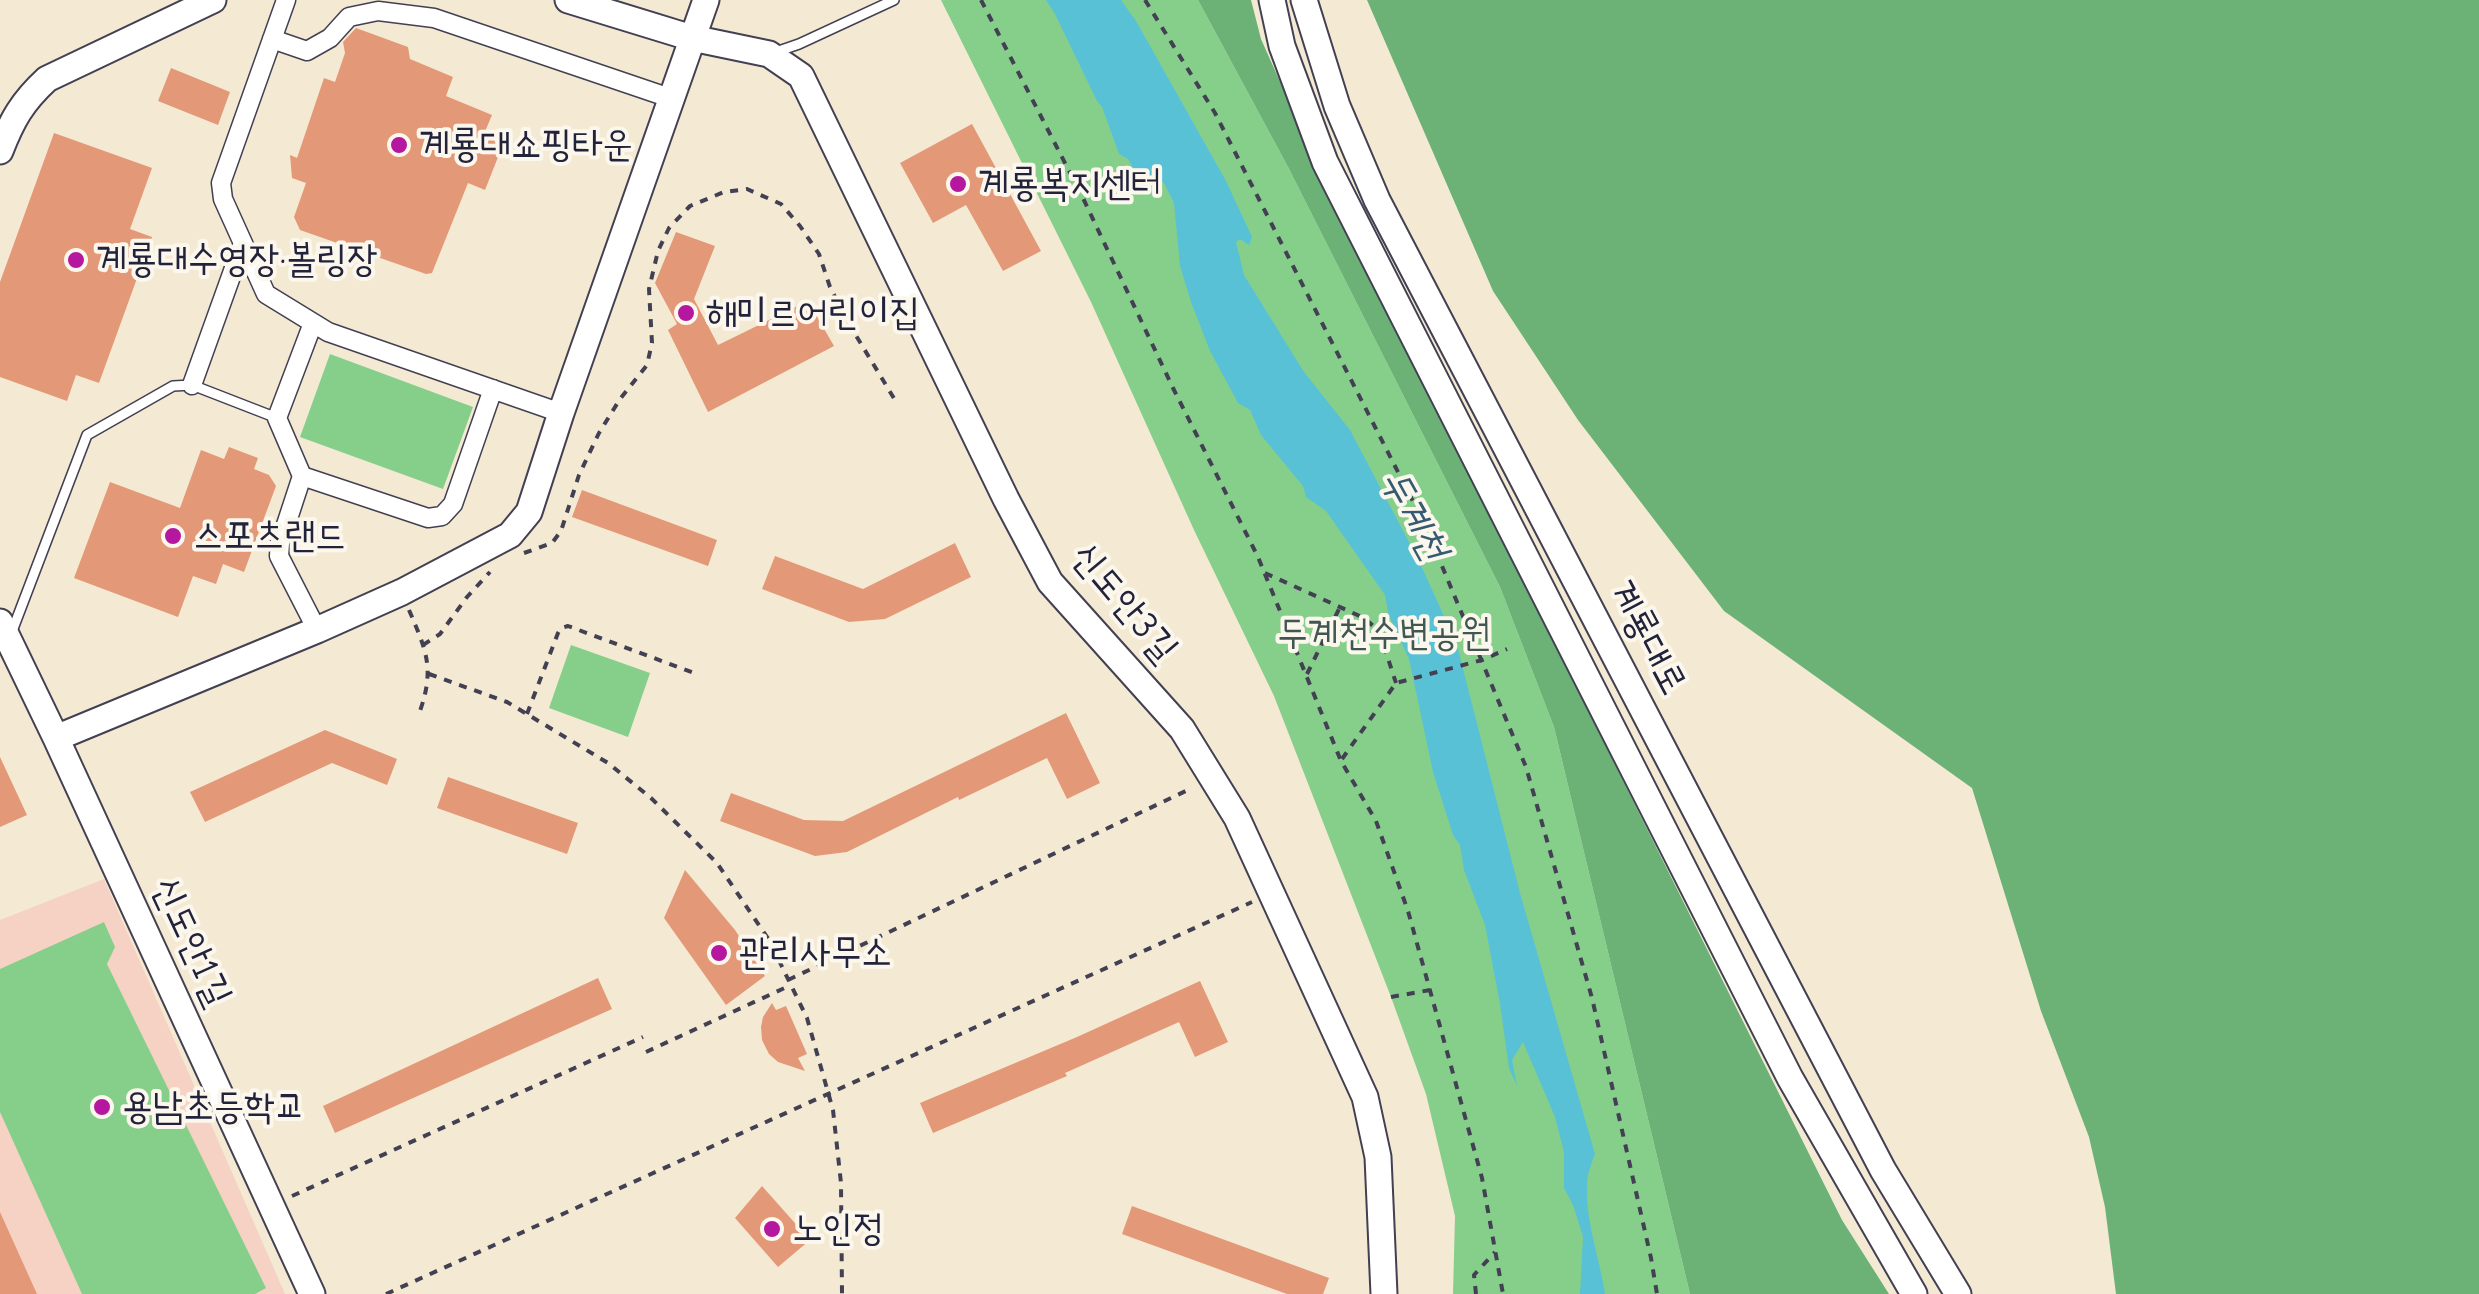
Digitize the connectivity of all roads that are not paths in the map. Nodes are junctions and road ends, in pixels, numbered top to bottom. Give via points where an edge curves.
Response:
1 (213, 0) edge
2 (286, 0) edge
3 (568, 0) edge
4 (706, 0) edge
5 (894, 0) edge
6 (1272, 0) edge
7 (1304, 0) edge
8 (692, 38) junction
9 (272, 40) junction
10 (769, 54) junction
11 (670, 98) junction
12 (0, 151) edge
13 (243, 243) junction
14 (313, 324) junction
15 (192, 385) junction
16 (493, 390) junction
17 (560, 413) junction
18 (277, 418) junction
19 (302, 476) junction
20 (317, 630) junction
21 (4, 632) edge
22 (56, 738) junction
23 (312, 1294) edge
24 (1384, 1294) edge
25 (1914, 1294) edge
26 (1958, 1294) edge

1 - 12 street via 46,79 26,98
2 - 9 street
3 - 8 street
4 - 8 street
5 - 10 lane
6 - 25 street, 계룡대로 via 1325,162 1790,1078
7 - 26 street, 계룡대로 via 1336,106 1376,200 1883,1170
8 - 10 street, 신도안3길
8 - 11 street
9 - 11 street via 308,51 349,17 378,11 434,18
9 - 13 street via 221,184
10 - 24 street, 신도안3길 via 801,76 1050,582 1182,729 1237,818 1365,1097 1378,1158
11 - 17 street
13 - 14 street via 266,294
13 - 15 street
14 - 16 street
14 - 18 street
15 - 18 lane
15 - 21 lane via 172,386 87,435
16 - 17 street
16 - 19 street via 453,504 442,516 428,518
17 - 20 street via 528,512 510,535
18 - 19 street
19 - 20 street via 279,556
20 - 22 street
21 - 22 street, 신도안1길
22 - 23 street, 신도안1길

